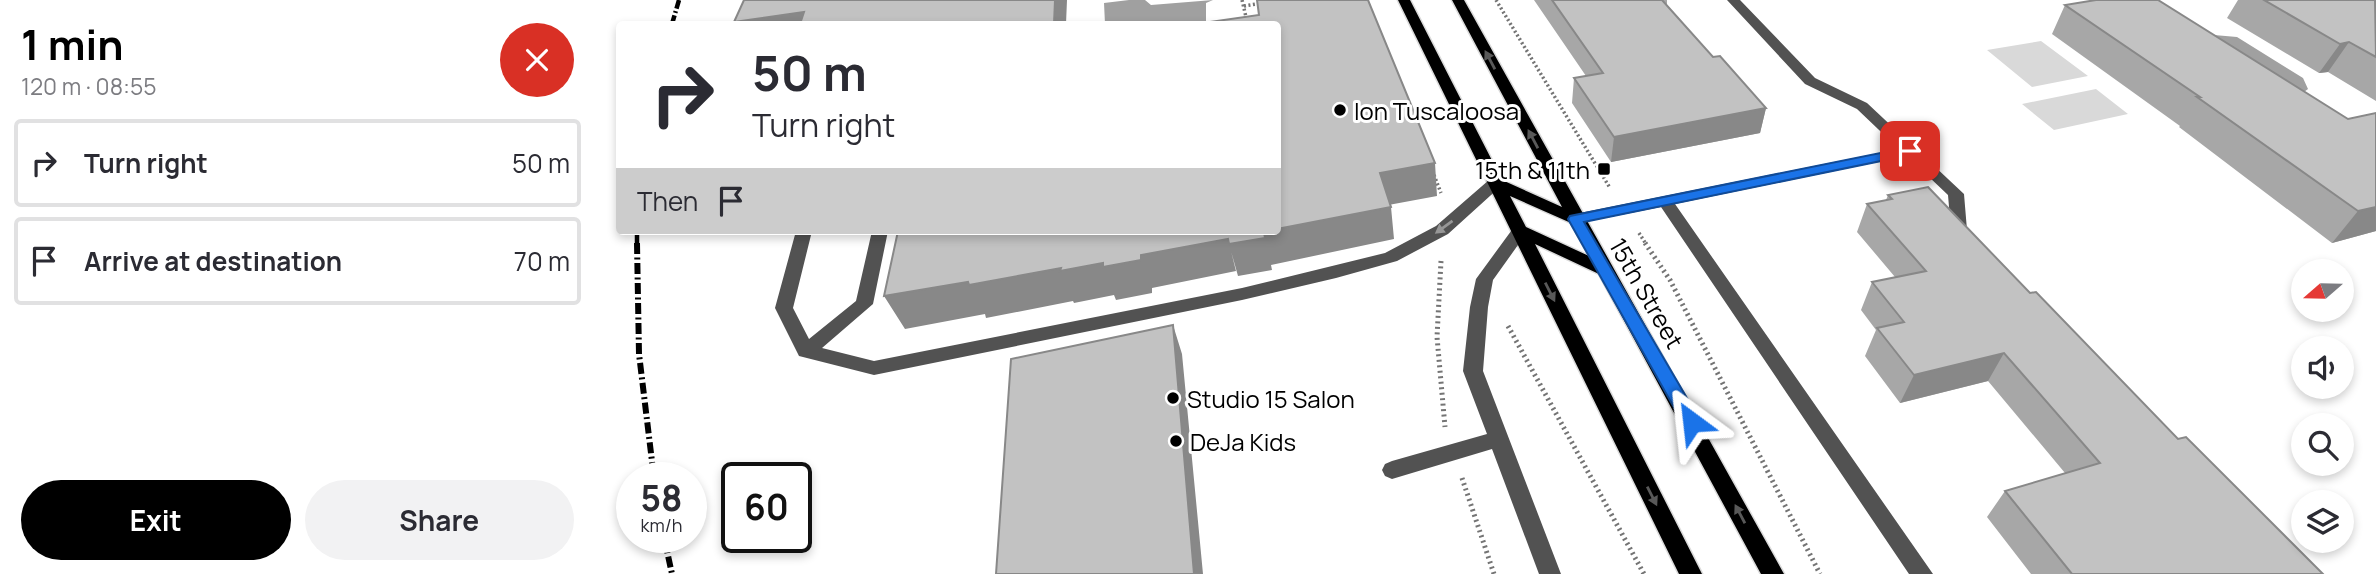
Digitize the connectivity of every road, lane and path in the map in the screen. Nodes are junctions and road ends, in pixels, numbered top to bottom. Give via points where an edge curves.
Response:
1 (1243, 0) edge
2 (1404, 0) edge
3 (1458, 0) edge
4 (1496, 0) edge
5 (1733, 0) edge
6 (1266, 3) edge
7 (1244, 6) junction
8 (1244, 21) edge
9 (1910, 151) junction
10 (1433, 174) edge
11 (1495, 183) junction
12 (1666, 202) junction
13 (1623, 210) junction
14 (1575, 219) junction
15 (1443, 230) junction
16 (1520, 231) junction
17 (803, 235) edge
18 (879, 235) edge
19 (1969, 251) edge
20 (1603, 269) junction
21 (1507, 324) dead end
22 (806, 351) junction
23 (1499, 439) junction
24 (1453, 452) junction
25 (1392, 470) dead end
26 (1494, 574) edge
27 (1550, 574) edge
28 (1644, 574) edge
29 (1691, 574) edge
30 (1773, 574) edge
31 (1820, 574) edge
32 (1922, 574) edge

1 - 7 path
2 - 11 main road
14 -> 3 main road, 15th Street
4 - 13 path
5 - 9 street via 1810,81 1862,106
6 - 7 path
7 - 8 path
9 - 12 street
9 - 19 street via 1956,194 1959,241
10 - 15 path via 1443,198
11 - 14 main road
11 - 15 street
11 - 16 main road
12 - 13 street
12 - 32 street
13 - 14 street
13 - 31 path via 1670,280
14 - 20 main road, 15th Street
15 - 22 street via 1391,257 1336,272 874,368
15 - 24 path via 1437,337 1444,424
16 - 20 main road
16 - 23 street via 1485,279 1479,307 1473,371
16 -> 29 main road
17 - 22 street via 784,308
18 - 22 street via 864,304
30 -> 20 main road, 15th Street
21 - 28 path
23 - 24 street
23 - 27 street
24 - 25 street
24 - 26 path

